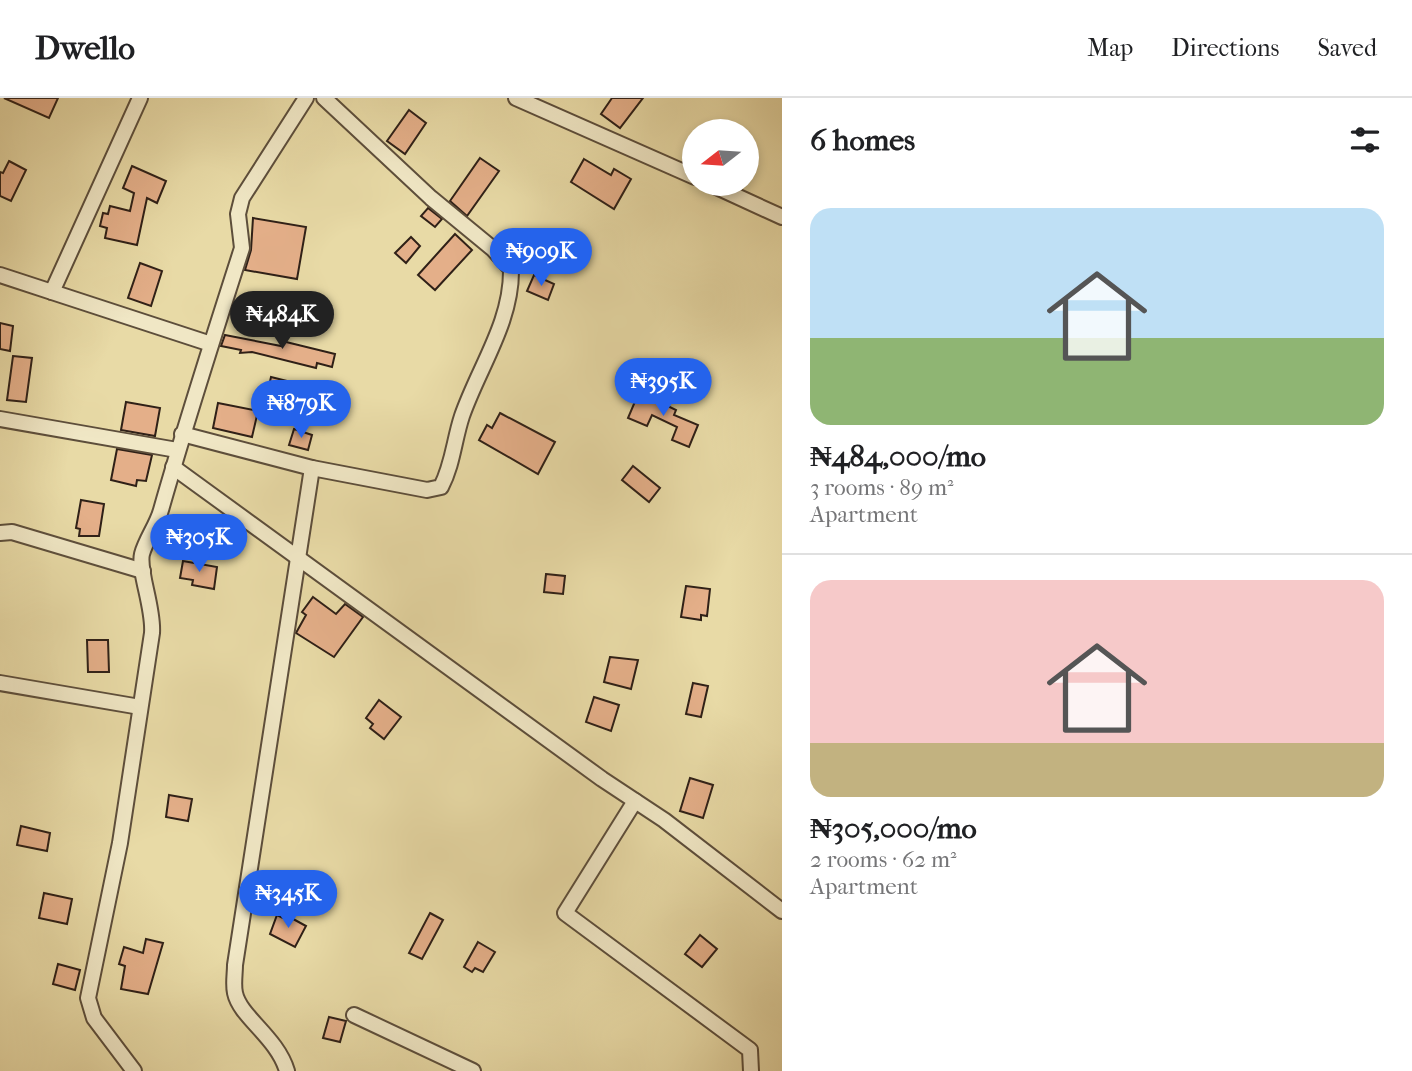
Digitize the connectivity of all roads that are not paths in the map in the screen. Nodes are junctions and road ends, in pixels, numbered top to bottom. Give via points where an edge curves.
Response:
1 (140, 98) edge
2 (306, 98) edge
3 (324, 98) edge
4 (516, 98) edge
5 (682, 171) edge
6 (735, 196) edge
7 (782, 218) edge
8 (0, 275) edge
9 (52, 292) junction
10 (211, 344) junction
11 (0, 419) edge
12 (182, 434) junction
13 (177, 450) junction
14 (173, 467) junction
15 (312, 468) junction
16 (0, 533) edge
17 (299, 558) junction
18 (143, 571) junction
19 (0, 684) edge
20 (140, 707) junction
21 (635, 801) junction
22 (782, 911) edge
23 (354, 1016) dead end
24 (134, 1071) edge
25 (287, 1071) edge
26 (473, 1071) edge
27 (751, 1071) edge

1 - 9 street
2 - 10 street via 242,198 242,248
3 - 15 street via 493,249 511,269 511,292 462,417 452,466 441,487 427,490
4 - 5 street
6 - 7 street
8 - 9 street
9 - 10 street
10 - 12 street
11 - 13 street
12 - 13 street
12 - 15 street
13 - 14 street
14 - 17 street
14 - 18 street via 160,514 142,552
15 - 17 street
16 - 18 street via 12,532
17 - 21 street
17 - 25 street via 235,965 235,994 276,1044
18 - 20 street via 154,617
19 - 20 street
20 - 24 street via 120,843 88,998 94,1018
21 - 22 street
21 - 27 street via 565,913 750,1050
23 - 26 street

